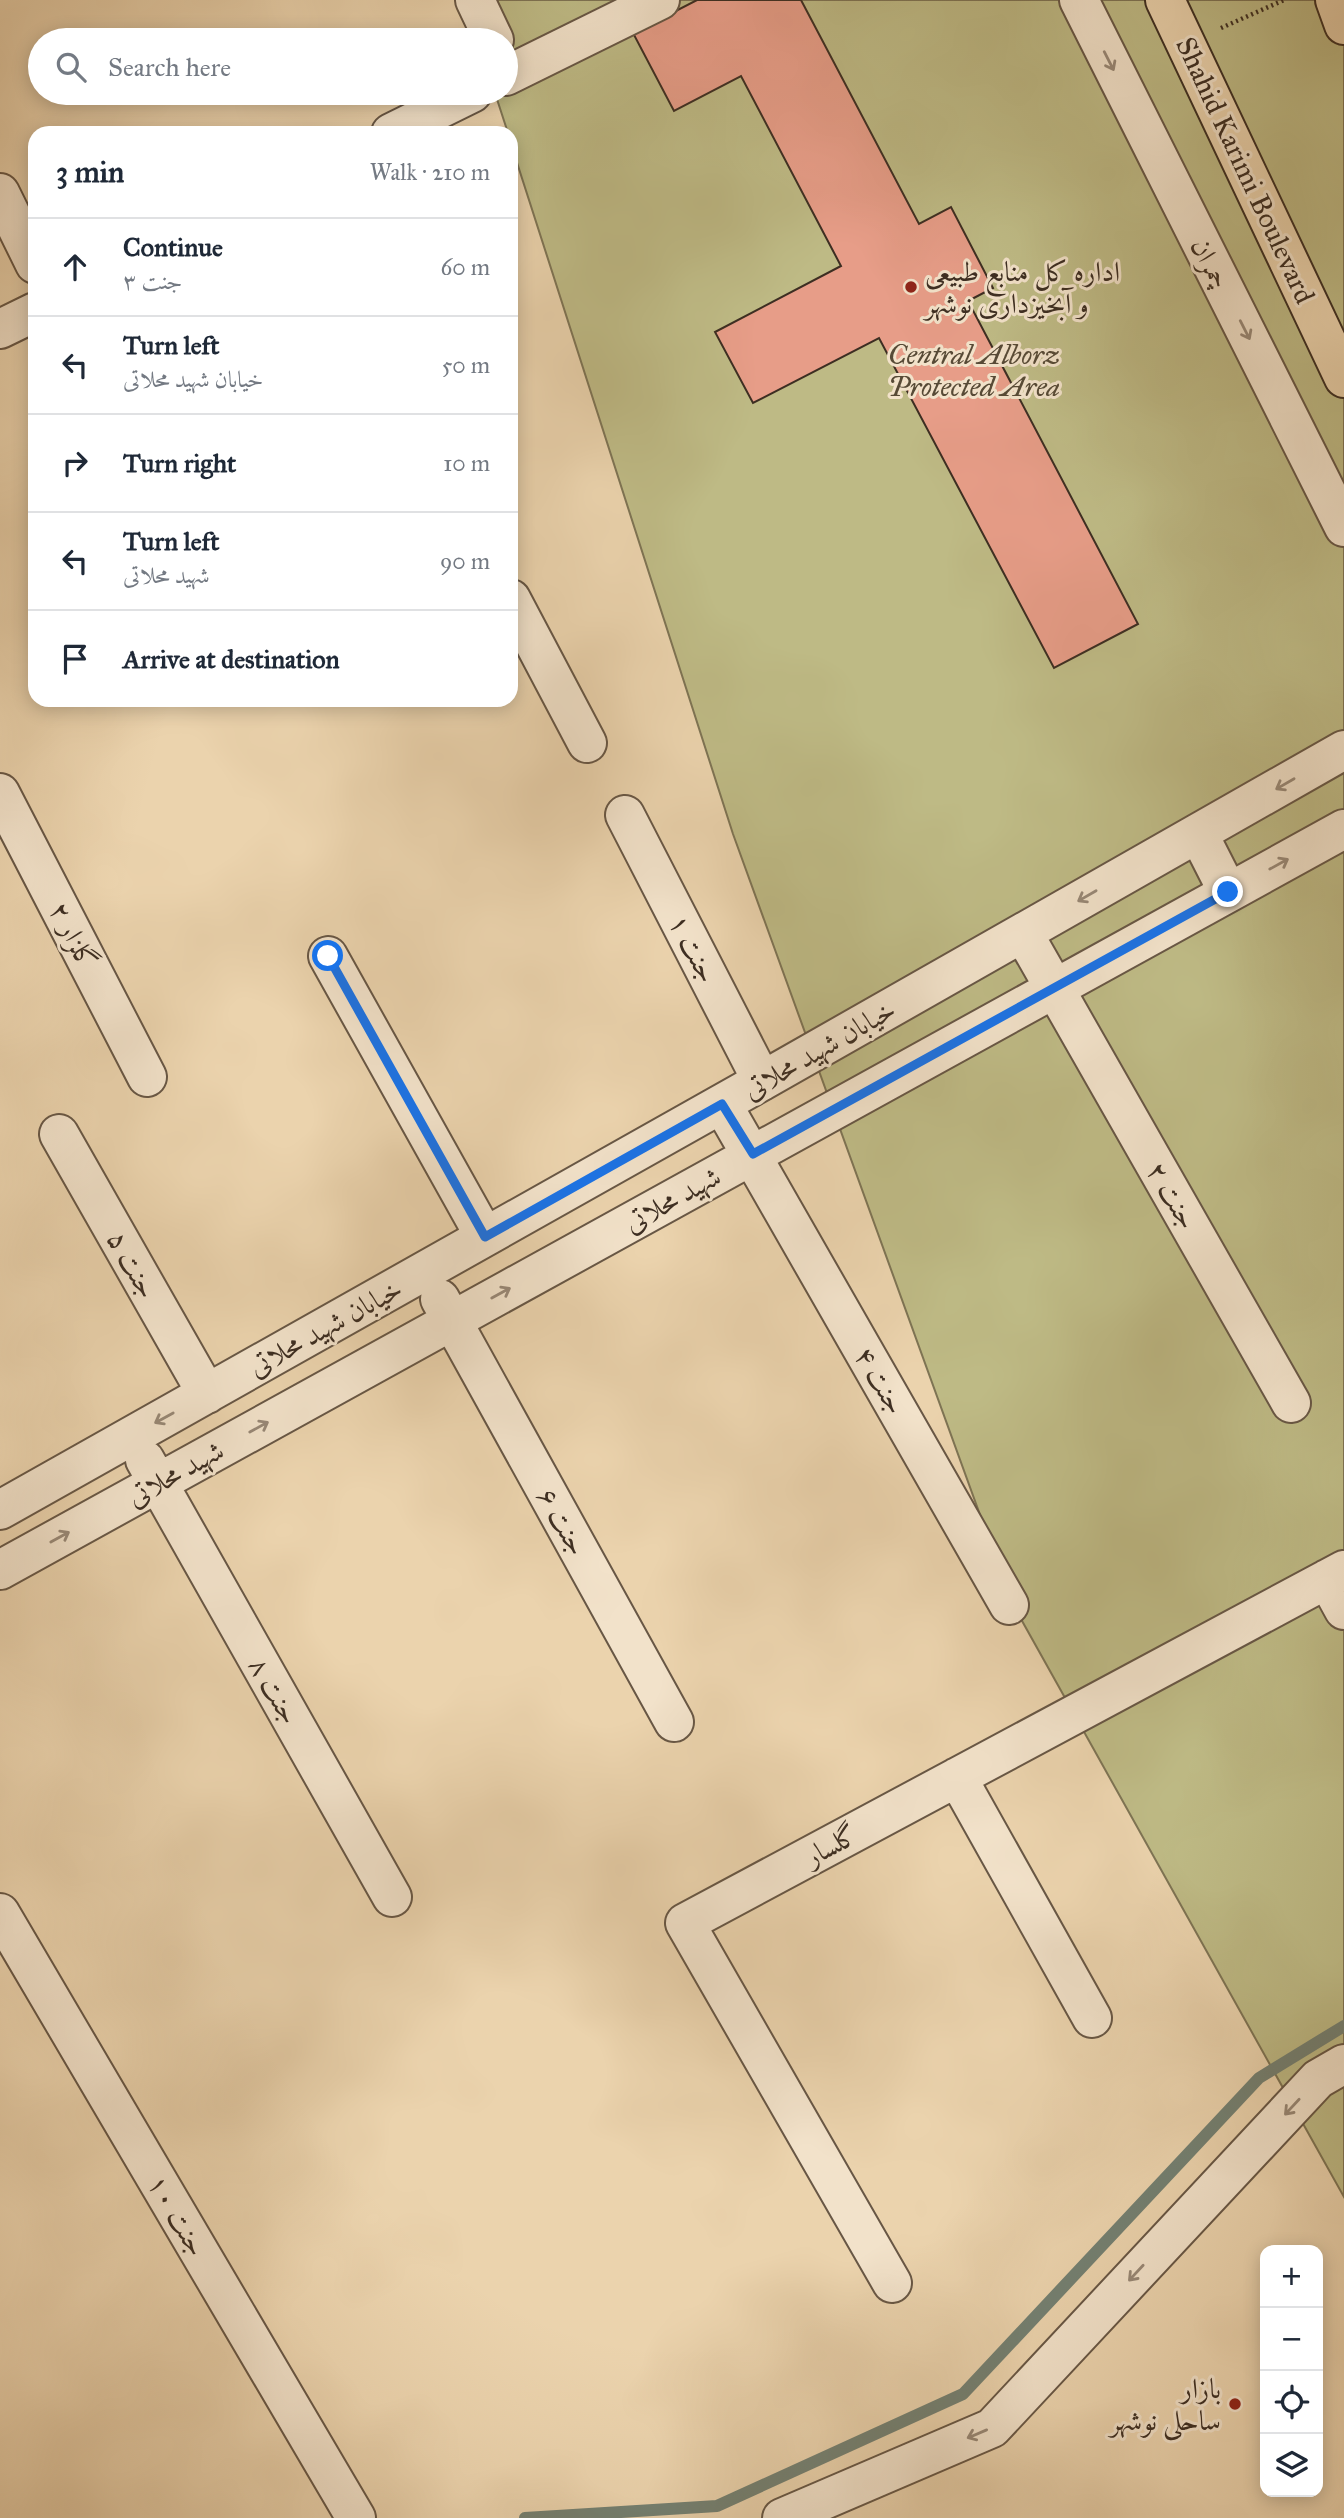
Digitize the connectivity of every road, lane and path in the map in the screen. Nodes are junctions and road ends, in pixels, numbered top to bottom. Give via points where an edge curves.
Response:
1 (475, 0) edge
2 (660, 0) edge
3 (1079, 0) edge
4 (1165, 0) edge
5 (1335, 0) edge
6 (1344, 25) edge
7 (488, 28) edge
8 (518, 67) edge
9 (448, 105) edge
10 (405, 126) edge
11 (0, 193) edge
12 (28, 250) edge
13 (28, 315) edge
14 (0, 329) edge
15 (1344, 379) edge
16 (1344, 527) edge
17 (518, 612) edge
18 (587, 743) dead end
19 (1344, 750) edge
20 (0, 793) edge
21 (625, 815) dead end
22 (1344, 829) edge
23 (1198, 833) junction
24 (1228, 892) junction
25 (1023, 933) junction
26 (328, 956) dead end
27 (1054, 988) junction
28 (147, 1077) dead end
29 (762, 1081) junction
30 (722, 1104) junction
31 (59, 1134) dead end
32 (753, 1154) junction
33 (485, 1237) junction
34 (424, 1272) junction
35 (452, 1320) junction
36 (207, 1394) junction
37 (1292, 1403) dead end
38 (132, 1436) junction
39 (158, 1483) junction
40 (0, 1510) edge
41 (0, 1570) edge
42 (1338, 1586) edge
43 (1009, 1605) dead end
44 (674, 1722) dead end
45 (957, 1777) junction
46 (392, 1897) dead end
47 (0, 1913) edge
48 (1092, 2018) dead end
49 (1344, 2064) edge
50 (892, 2283) dead end
51 (356, 2518) edge
52 (782, 2518) edge

1 - 7 street
2 - 8 street
3 -> 16 street, چمران
4 - 15 main road, Shahid Karimi Boulevard
5 - 6 main road
9 - 10 street
11 - 12 street
13 - 14 street
17 - 18 street
19 -> 23 street, خیابان شهید محلاتی
20 - 28 street, گلزار ۲
21 - 29 street, جنت ۱
24 -> 22 street, شهید محلاتی
23 - 24 street
23 -> 25 street, خیابان شهید محلاتی
24 - 27 street, شهید محلاتی
25 - 27 street, جنت ۲
25 - 29 street, خیابان شهید محلاتی
26 - 33 street
27 - 32 street, شهید محلاتی
27 - 37 street, جنت ۲
29 - 30 street, خیابان شهید محلاتی
30 - 32 street, جنت ۴
30 - 33 street, خیابان شهید محلاتی
31 - 36 street, جنت ۵
35 -> 32 street, شهید محلاتی
32 - 43 street, جنت ۴
33 - 34 street, خیابان شهید محلاتی
34 - 35 street, جنت ۶
34 - 36 street, خیابان شهید محلاتی
39 -> 35 street, شهید محلاتی
35 - 44 street, جنت ۶
36 -> 38 street, خیابان شهید محلاتی
38 - 39 street, جنت ۸
38 - 40 street, خیابان شهید محلاتی
41 -> 39 street, شهید محلاتی
39 - 46 street, جنت ۸
42 - 45 street, گلسار
45 - 48 street
45 - 50 street, گلسار via 685,1923
47 - 51 street, جنت ۱۰
49 -> 52 street via 1318,2079 992,2427

